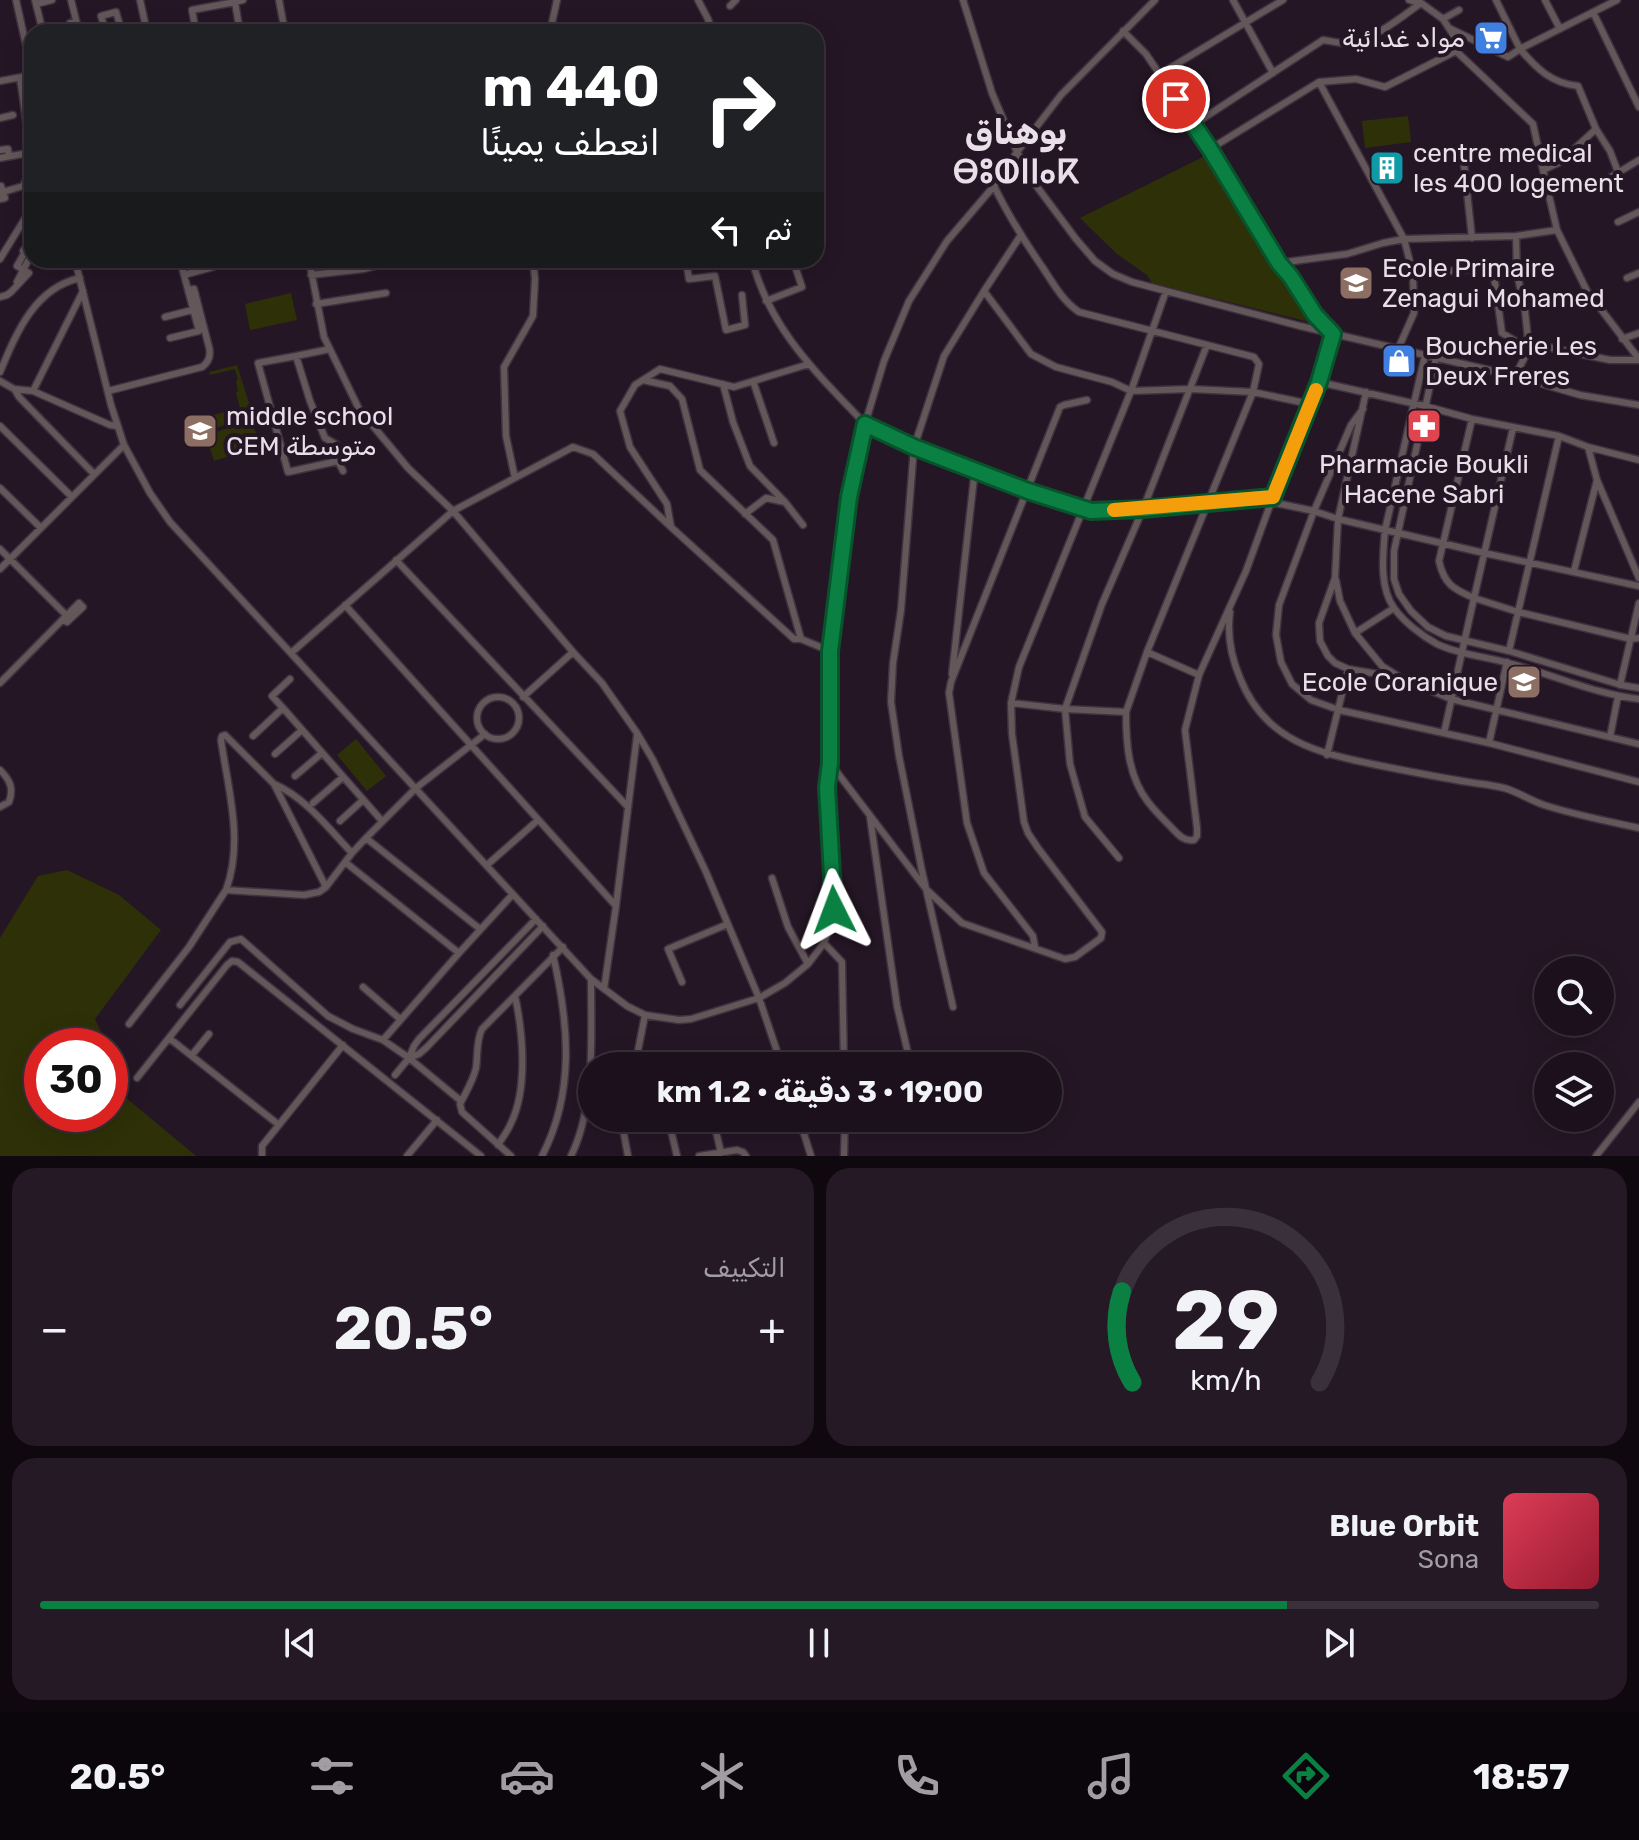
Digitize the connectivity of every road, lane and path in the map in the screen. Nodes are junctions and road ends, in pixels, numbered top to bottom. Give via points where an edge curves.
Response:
1 (16, 0) edge
2 (52, 0) edge
3 (71, 0) edge
4 (140, 0) edge
5 (196, 0) edge
6 (243, 0) edge
7 (279, 0) edge
8 (557, 0) edge
9 (698, 0) edge
10 (963, 0) edge
11 (1155, 0) edge
12 (1233, 0) edge
13 (1283, 0) edge
14 (1409, 0) edge
15 (1496, 0) edge
16 (1545, 0) edge
17 (1594, 0) edge
18 (1617, 0) edge
19 (36, 2) edge
20 (235, 2) edge
21 (1421, 3) junction
22 (198, 9) junction
23 (1459, 10) dead end
24 (1596, 11) junction
25 (1443, 19) junction
26 (76, 21) junction
27 (1245, 23) junction
28 (41, 24) edge
29 (70, 24) edge
30 (77, 24) edge
31 (104, 24) edge
32 (120, 24) edge
33 (145, 24) edge
34 (195, 24) edge
35 (239, 24) edge
36 (284, 24) edge
37 (552, 24) edge
38 (709, 24) edge
39 (1448, 27) junction
40 (1560, 29) junction
41 (1123, 31) junction
42 (24, 37) edge
43 (1520, 49) junction
44 (1456, 51) junction
45 (1273, 73) junction
46 (1160, 74) junction
47 (24, 77) edge
48 (20, 78) junction
49 (0, 81) edge
50 (1319, 82) junction
51 (1639, 107) edge
52 (13, 115) dead end
53 (24, 116) edge
54 (0, 118) edge
55 (1193, 125) junction
56 (1596, 129) junction
57 (1210, 149) junction
58 (0, 150) edge
59 (1017, 152) junction
60 (24, 154) edge
61 (1463, 155) dead end
62 (9, 156) junction
63 (0, 158) edge
64 (1639, 160) edge
65 (1543, 170) junction
66 (1618, 172) junction
67 (1601, 183) dead end
68 (24, 184) edge
69 (994, 186) junction
70 (1, 192) edge
71 (1636, 213) edge
72 (24, 220) edge
73 (1618, 222) dead end
74 (1639, 225) edge
75 (1557, 230) junction
76 (1021, 235) junction
77 (1516, 236) junction
78 (1472, 238) junction
79 (1404, 239) junction
80 (24, 254) edge
81 (0, 259) edge
82 (1279, 263) junction
83 (77, 268) edge
84 (182, 268) edge
85 (209, 268) edge
86 (310, 268) edge
87 (368, 268) edge
88 (534, 268) edge
89 (687, 268) edge
90 (754, 268) edge
91 (796, 268) edge
92 (23, 269) joint
93 (1493, 270) dead end
94 (1517, 273) junction
95 (1639, 273) edge
96 (1413, 274) junction
97 (184, 275) junction
98 (311, 275) junction
99 (80, 278) junction
100 (1627, 278) dead end
101 (83, 290) junction
102 (984, 291) junction
103 (1166, 291) junction
104 (386, 293) dead end
105 (742, 295) dead end
106 (0, 297) edge
107 (766, 301) junction
108 (316, 304) junction
109 (196, 309) junction
110 (165, 317) dead end
111 (1151, 331) junction
112 (1639, 333) edge
113 (1333, 334) junction
114 (170, 338) dead end
115 (1622, 339) junction
116 (1207, 345) junction
117 (330, 349) junction
118 (1398, 349) junction
119 (1529, 349) junction
120 (1425, 355) junction
121 (296, 356) junction
122 (1436, 358) junction
123 (1639, 360) edge
124 (809, 364) junction
125 (0, 372) edge
126 (1515, 376) junction
127 (643, 380) junction
128 (0, 381) edge
129 (753, 381) junction
130 (1319, 382) junction
131 (723, 384) junction
132 (14, 389) junction
133 (1190, 389) junction
134 (33, 391) junction
135 (108, 391) junction
136 (1131, 391) junction
137 (1253, 392) junction
138 (1366, 392) junction
139 (1087, 400) dead end
140 (1414, 403) junction
141 (1310, 404) junction
142 (1639, 405) edge
143 (1425, 406) junction
144 (1363, 409) junction
145 (1472, 419) junction
146 (865, 424) junction
147 (0, 426) edge
148 (117, 426) junction
149 (1513, 428) junction
150 (1559, 436) junction
151 (774, 443) dead end
152 (124, 445) junction
153 (914, 447) junction
154 (1588, 447) junction
155 (338, 461) junction
156 (1638, 462) edge
157 (975, 469) junction
158 (343, 471) dead end
159 (94, 474) junction
160 (515, 478) junction
161 (1597, 480) junction
162 (0, 488) edge
163 (1028, 491) junction
164 (72, 497) junction
165 (1272, 499) junction
166 (785, 502) junction
167 (1208, 502) junction
168 (1082, 509) junction
169 (1143, 509) junction
170 (453, 511) junction
171 (1314, 511) junction
172 (745, 514) junction
173 (1338, 519) junction
174 (803, 525) dead end
175 (671, 527) junction
176 (41, 528) junction
177 (1385, 530) junction
178 (1398, 532) junction
179 (1443, 543) junction
180 (0, 549) edge
181 (1484, 553) junction
182 (10, 559) junction
183 (396, 560) junction
184 (1530, 563) junction
185 (0, 569) edge
186 (1574, 571) junction
187 (1335, 578) junction
188 (1639, 578) edge
189 (1639, 586) edge
190 (1474, 598) junction
191 (1639, 603) edge
192 (1231, 604) junction
193 (345, 605) junction
194 (1394, 608) junction
195 (1518, 612) junction
196 (1355, 633) junction
197 (1635, 638) edge
198 (801, 639) junction
199 (1463, 640) junction
200 (830, 651) junction
201 (1509, 651) junction
202 (573, 652) junction
203 (1147, 652) junction
204 (291, 653) junction
205 (1461, 653) junction
206 (1507, 662) junction
207 (1348, 669) junction
208 (1199, 675) junction
209 (1401, 678) junction
210 (290, 679) dead end
211 (951, 682) junction
212 (0, 683) edge
213 (1621, 685) junction
214 (1639, 688) edge
215 (1618, 696) junction
216 (523, 697) junction
217 (1451, 699) junction
218 (1639, 699) edge
219 (1011, 703) junction
220 (514, 705) junction
221 (283, 708) junction
222 (1065, 709) junction
223 (1339, 710) junction
224 (1496, 710) junction
225 (1126, 712) junction
226 (302, 730) junction
227 (637, 733) junction
228 (1444, 733) junction
229 (485, 734) junction
230 (253, 736) dead end
231 (1610, 737) junction
232 (1489, 743) junction
233 (1639, 744) edge
234 (470, 746) junction
235 (322, 753) junction
236 (275, 754) dead end
237 (1327, 755) junction
238 (830, 763) junction
239 (0, 770) edge
240 (295, 776) dead end
241 (343, 777) junction
242 (1639, 782) edge
243 (274, 784) junction
244 (416, 788) junction
245 (363, 800) junction
246 (313, 803) dead end
247 (0, 807) edge
248 (628, 807) junction
249 (869, 813) junction
250 (538, 820) junction
251 (340, 821) dead end
252 (382, 821) junction
253 (1639, 828) edge
254 (366, 838) junction
255 (352, 853) junction
256 (1119, 858) dead end
257 (345, 862) junction
258 (487, 865) junction
259 (772, 878) dead end
260 (326, 887) junction
261 (926, 889) junction
262 (226, 890) junction
263 (513, 894) junction
264 (616, 906) junction
265 (536, 919) junction
266 (728, 924) junction
267 (543, 926) junction
268 (480, 929) junction
269 (824, 943) junction
270 (563, 947) junction
271 (1035, 947) junction
272 (459, 953) junction
273 (553, 955) junction
274 (808, 964) junction
275 (591, 979) junction
276 (682, 982) dead end
277 (363, 987) dead end
278 (604, 989) junction
279 (515, 996) junction
280 (759, 998) junction
281 (180, 1005) dead end
282 (953, 1007) dead end
283 (645, 1015) junction
284 (400, 1019) junction
285 (129, 1024) dead end
286 (209, 1034) dead end
287 (169, 1038) junction
288 (383, 1040) junction
289 (343, 1045) junction
290 (638, 1052) edge
291 (777, 1052) edge
292 (844, 1052) edge
293 (908, 1052) edge
294 (192, 1055) junction
295 (409, 1058) junction
296 (137, 1078) dead end
297 (392, 1079) junction
298 (461, 1101) junction
299 (1639, 1102) edge
300 (437, 1120) junction
301 (279, 1125) junction
302 (624, 1132) edge
303 (671, 1132) edge
304 (716, 1132) edge
305 (803, 1132) edge
306 (845, 1132) edge
307 (498, 1145) junction
308 (721, 1154) edge
309 (262, 1156) edge
310 (407, 1156) edge
311 (481, 1156) edge
312 (511, 1156) edge
313 (542, 1156) edge
314 (571, 1156) edge
315 (628, 1156) edge
316 (677, 1156) edge
317 (699, 1156) edge
318 (746, 1156) edge
319 (811, 1156) edge
320 (844, 1156) edge
321 (1596, 1156) edge

1 - 42 street
2 - 19 street
3 - 26 street
4 - 33 street
5 - 22 street
6 - 20 street
7 - 36 street
8 - 37 street
9 - 38 street
10 - 59 street
11 - 41 street
12 - 27 street
13 - 27 street
14 - 21 street
15 - 43 street
16 - 40 street
17 - 24 street
18 - 24 street
19 - 28 street
20 - 22 street
20 - 35 street
21 - 25 street
21 - 45 street via 1370,36 1347,43 1323,40
22 - 34 street via 192,10
23 - 25 street
24 - 40 street
24 - 51 street
25 - 39 street
26 - 29 street
26 - 30 street
27 - 45 street
27 - 46 street
31 - 32 street via 101,16 116,12
39 - 43 street via 1508,57
39 - 44 street
40 - 43 street
41 - 46 street
41 - 59 street via 1061,95
43 - 56 street via 1548,76 1578,86
44 - 50 street via 1385,87 1356,79
44 - 65 street via 1533,124
45 - 55 street
46 - 55 street
47 - 48 street
48 - 49 street
48 - 53 street
50 - 57 street
50 - 79 street
52 - 54 street
55 - 57 street
56 - 65 street via 1560,162
56 - 66 street
57 - 82 street
58 - 62 street via 8,149
59 - 69 street
59 - 103 street via 1032,180 1095,261 1113,274
60 - 62 street
61 - 78 street
62 - 63 street
64 - 66 street
65 - 75 street
66 - 67 street
68 - 70 street
69 - 76 street
69 - 146 street via 947,241 909,301
71 - 73 street
71 - 74 street
72 - 81 street
75 - 77 street
75 - 115 street via 1587,291
76 - 102 street
76 - 111 street via 1068,304 1079,312
77 - 78 street
77 - 94 street
78 - 79 street
79 - 82 street
79 - 96 street
80 - 92 street via 17,266
82 - 113 street
83 - 99 street
84 - 97 street
85 - 97 street
86 - 98 street
87 - 98 street
88 - 160 street via 533,316 504,367 506,436
89 - 105 street via 689,279 715,276 726,330 745,325
90 - 107 street
91 - 107 street via 802,287
92 - 106 street via 29,273
93 - 96 street
94 - 119 street
94 - 119 street via 1494,276 1502,333
95 - 100 street
96 - 118 street via 1414,313
97 - 109 street via 188,290 194,289
98 - 108 street
99 - 101 street
99 - 125 street via 60,285 35,305
101 - 134 street
101 - 135 street
102 - 136 street via 1031,354
102 - 153 street via 944,356
103 - 111 street
103 - 113 street
104 - 108 street
107 - 124 street
108 - 117 street
109 - 110 street
109 - 114 street via 199,331
109 - 135 street via 210,351 205,365
111 - 116 street
111 - 136 street
112 - 115 street
113 - 118 street
113 - 130 street
115 - 123 street
116 - 133 street
116 - 137 street via 1258,360
117 - 121 street
117 - 170 street via 359,409
118 - 120 street
119 - 123 street via 1542,346 1610,360
119 - 126 street
120 - 122 street
120 - 140 street
121 - 155 street via 325,438 337,445
121 - 155 street via 258,363 288,472
122 - 126 street
122 - 143 street
124 - 129 street
124 - 146 street
126 - 142 street
127 - 131 street via 660,369
127 - 172 street via 670,386 682,399 700,470
127 - 175 street via 620,411 630,447 667,504
128 - 132 street
129 - 131 street via 734,387
129 - 151 street
130 - 138 street
130 - 141 street
131 - 166 street via 750,466
132 - 134 street
132 - 159 street
133 - 136 street
133 - 137 street
133 - 169 street
134 - 148 street
135 - 148 street
136 - 168 street
137 - 141 street
137 - 167 street
138 - 140 street
138 - 144 street
139 - 163 street via 1060,407
140 - 143 street
140 - 177 street
141 - 165 street
143 - 145 street
143 - 178 street
144 - 171 street
144 - 173 street
145 - 149 street
145 - 179 street
146 - 153 street
146 - 200 street via 849,497
147 - 164 street
148 - 152 street
149 - 150 street
149 - 181 street
150 - 154 street
150 - 184 street
152 - 159 street
152 - 204 street via 170,522
153 - 157 street
153 - 261 street via 891,702
154 - 156 street
154 - 161 street
155 - 158 street
157 - 163 street
157 - 211 street
159 - 164 street
160 - 170 street
160 - 175 street via 573,447 593,454
161 - 186 street
161 - 188 street
162 - 176 street
163 - 168 street
163 - 211 street
164 - 176 street
165 - 167 street
165 - 171 street
165 - 192 street
166 - 172 street via 766,498
166 - 174 street
167 - 169 street
167 - 203 street
168 - 169 street
168 - 219 street via 1019,667
169 - 222 street
170 - 183 street
170 - 202 street
171 - 173 street
171 - 223 street via 1279,605 1276,635 1292,684 1311,700
172 - 198 street via 773,540
173 - 177 street
173 - 187 street
175 - 198 street via 794,639
176 - 182 street
177 - 178 street
177 - 194 street via 1386,587
178 - 179 street
178 - 199 street via 1394,579 1399,594 1428,627
179 - 181 street
179 - 190 street via 1439,561 1446,582
180 - 182 street
181 - 184 street
181 - 190 street
182 - 185 street
182 - 212 street via 65,617
183 - 193 street
183 - 216 street
184 - 186 street
184 - 195 street
186 - 189 street
187 - 196 street
187 - 207 street via 1319,623 1320,641 1335,663
190 - 195 street
190 - 199 street
191 - 197 street
192 - 208 street
192 - 237 street via 1228,624 1243,687 1282,733
193 - 204 street
193 - 234 street
194 - 196 street
194 - 205 street via 1418,631
195 - 197 street
195 - 201 street
196 - 209 street via 1382,666
197 - 213 street
198 - 200 street
199 - 201 street
199 - 205 street
200 - 238 street
201 - 213 street
202 - 216 street
202 - 227 street
203 - 208 street
203 - 225 street
204 - 244 street
205 - 206 street
205 - 217 street
206 - 215 street
206 - 224 street
207 - 209 street
207 - 223 street
208 - 225 street via 1185,730 1194,840 1180,837 1147,800 1127,749
209 - 217 street
210 - 221 street via 272,696
211 - 271 street via 967,823 984,873 1033,936
213 - 214 street
213 - 215 street
215 - 218 street
215 - 231 street
216 - 220 street
216 - 248 street
217 - 224 street
217 - 228 street
219 - 222 street
219 - 271 street via 1028,833 1102,932 1075,957 1065,959
220 - 229 street via 519,718 515,731 497,739
220 - 229 street via 503,698 483,703 477,723
221 - 226 street
221 - 230 street
222 - 225 street
222 - 256 street via 1070,764 1085,817
223 - 228 street
223 - 237 street
224 - 231 street
224 - 232 street
226 - 235 street
226 - 236 street
227 - 248 street
227 - 266 street
228 - 232 street
229 - 234 street
231 - 233 street
232 - 242 street
234 - 244 street
234 - 250 street
235 - 240 street
235 - 241 street
237 - 253 street via 1505,788 1582,816
238 - 249 street
238 - 269 street via 834,910
239 - 247 street via 12,788 9,802
241 - 245 street
241 - 246 street
243 - 255 street via 309,809
243 - 260 street
243 - 262 street via 222,736 235,839
244 - 252 street
244 - 258 street
245 - 251 street
245 - 252 street
248 - 264 street
249 - 261 street
249 - 293 street
250 - 258 street
250 - 264 street
252 - 254 street
254 - 255 street
254 - 268 street
255 - 257 street
257 - 260 street
257 - 272 street
258 - 263 street
259 - 274 street via 788,927
260 - 262 street via 304,895
261 - 271 street via 962,923
261 - 282 street
262 - 285 street
263 - 265 street
263 - 268 street
264 - 278 street
265 - 267 street
265 - 295 street via 419,1039
266 - 276 street via 668,949
266 - 280 street
267 - 270 street
267 - 295 street via 423,1051
268 - 272 street
269 - 274 street
269 - 292 street via 842,962
270 - 273 street
270 - 275 street
272 - 284 street
273 - 279 street
273 - 313 street via 562,1007 565,1091
274 - 280 street
275 - 278 street
275 - 314 street via 587,1101
277 - 284 street
278 - 283 street
279 - 298 street via 480,1033 473,1079
279 - 307 street via 521,1081 514,1115
280 - 283 street via 691,1019
280 - 291 street
281 - 288 street via 230,942 241,939 328,1016
283 - 290 street
284 - 288 street
286 - 294 street
287 - 289 street via 235,961
287 - 294 street
287 - 296 street
288 - 295 street
289 - 297 street
289 - 301 street
294 - 301 street
295 - 297 street
295 - 298 street
297 - 300 street
298 - 307 street via 462,1112
299 - 321 street
300 - 310 street
300 - 311 street
301 - 309 street via 262,1146
302 - 315 street
303 - 316 street
304 - 308 street
305 - 319 street
306 - 320 street
307 - 312 street
308 - 317 street
308 - 318 street via 740,1150

